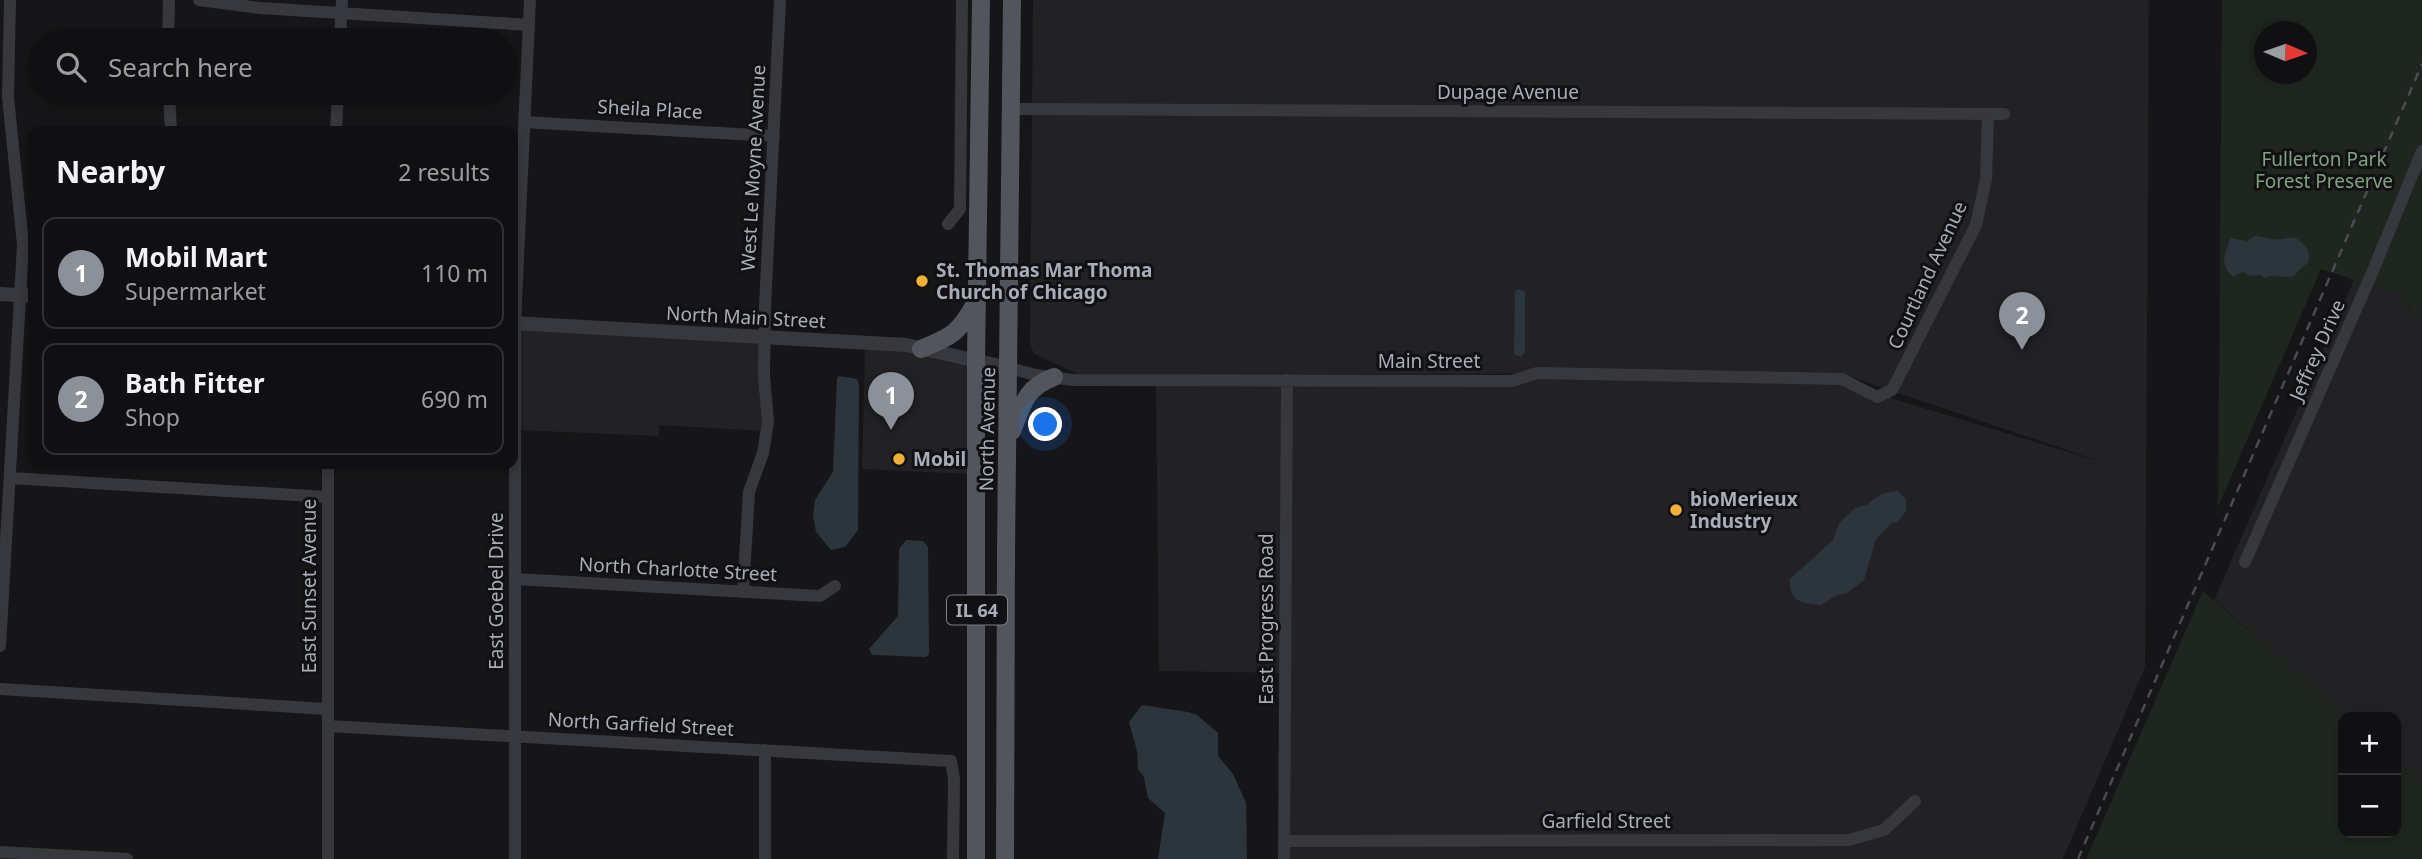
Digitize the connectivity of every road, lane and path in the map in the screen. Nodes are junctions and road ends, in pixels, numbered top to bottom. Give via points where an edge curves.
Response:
1 (10, 0) edge
2 (169, 0) edge
3 (199, 0) edge
4 (530, 0) edge
5 (780, 0) edge
6 (962, 0) edge
7 (981, 0) edge
8 (1012, 0) edge
9 (342, 6) edge
10 (529, 25) junction
11 (168, 28) edge
12 (341, 28) edge
13 (170, 105) edge
14 (337, 105) edge
15 (1012, 109) junction
16 (1988, 114) junction
17 (2004, 114) dead end
18 (524, 121) junction
19 (171, 126) edge
20 (336, 126) edge
21 (774, 136) junction
22 (2422, 151) edge
23 (948, 224) dead end
24 (518, 242) edge
25 (0, 294) edge
26 (27, 295) edge
27 (977, 302) junction
28 (518, 323) edge
29 (765, 338) junction
30 (921, 348) junction
31 (976, 360) junction
32 (1010, 368) junction
33 (1054, 377) junction
34 (1287, 380) junction
35 (1877, 397) joint
36 (1008, 441) junction
37 (328, 469) edge
38 (515, 469) edge
39 (10, 478) junction
40 (328, 497) junction
41 (2245, 562) dead end
42 (516, 579) junction
43 (835, 586) dead end
44 (743, 592) junction
45 (0, 646) edge
46 (0, 690) edge
47 (328, 709) junction
48 (328, 726) junction
49 (515, 737) junction
50 (765, 750) junction
51 (1915, 801) dead end
52 (1284, 841) junction
53 (0, 852) edge
54 (127, 859) edge
55 (328, 859) edge
56 (515, 859) edge
57 (765, 859) edge
58 (953, 859) edge
59 (976, 859) edge
60 (1005, 859) edge
61 (1284, 859) edge

1 - 26 street via 8,97
2 - 11 street
3 - 9 street via 260,8
4 - 10 street, East Goebel Drive
5 - 21 street, West Le Moyne Avenue
6 - 23 street via 960,209
7 - 27 main road, North Avenue / IL 64
8 - 15 main road, North Avenue / IL 64
9 - 10 street
9 - 12 street
10 - 18 street, East Goebel Drive
13 - 19 street
14 - 20 street
15 - 16 street, Dupage Avenue
15 - 32 main road, North Avenue / IL 64
16 - 17 street, Dupage Avenue
16 - 35 street, Courtland Avenue via 1986,179 1976,225 1892,390
18 - 21 street, Sheila Place
18 - 24 street, East Goebel Drive
21 - 29 street, West Le Moyne Avenue
22 - 41 street, Jeffrey Drive
25 - 26 street
26 - 39 street
27 - 30 main road via 962,328
27 - 31 main road, North Avenue / IL 64
28 - 29 street, North Main Street
29 - 30 street, North Main Street
29 - 44 street, West Le Moyne Avenue via 768,422 749,492
30 - 31 street, North Main Street
31 - 32 street, Main Street
31 - 59 main road, North Avenue / IL 64
32 - 33 street, Main Street
32 - 36 main road, North Avenue / IL 64
33 - 34 street, Main Street
33 - 36 main road via 1030,391
34 - 35 street, Main Street via 1512,381 1537,373 1810,378 1842,379
34 - 52 street, East Progress Road
36 - 60 main road, North Avenue / IL 64
37 - 40 street, East Sunset Avenue
38 - 42 street, East Goebel Drive
39 - 40 street
39 - 45 street
40 - 47 street, East Sunset Avenue
42 - 44 street, North Charlotte Street
42 - 49 street, East Goebel Drive
43 - 44 street, North Charlotte Street via 820,596
46 - 47 street
47 - 48 street, East Sunset Avenue
48 - 49 street, North Garfield Street
48 - 55 street
49 - 50 street, North Garfield Street
49 - 56 street, East Goebel Drive
50 - 57 street
50 - 58 street, North Garfield Street via 951,761
51 - 52 street, Garfield Street via 1884,830 1849,841
52 - 61 street, East Progress Road
53 - 54 street

